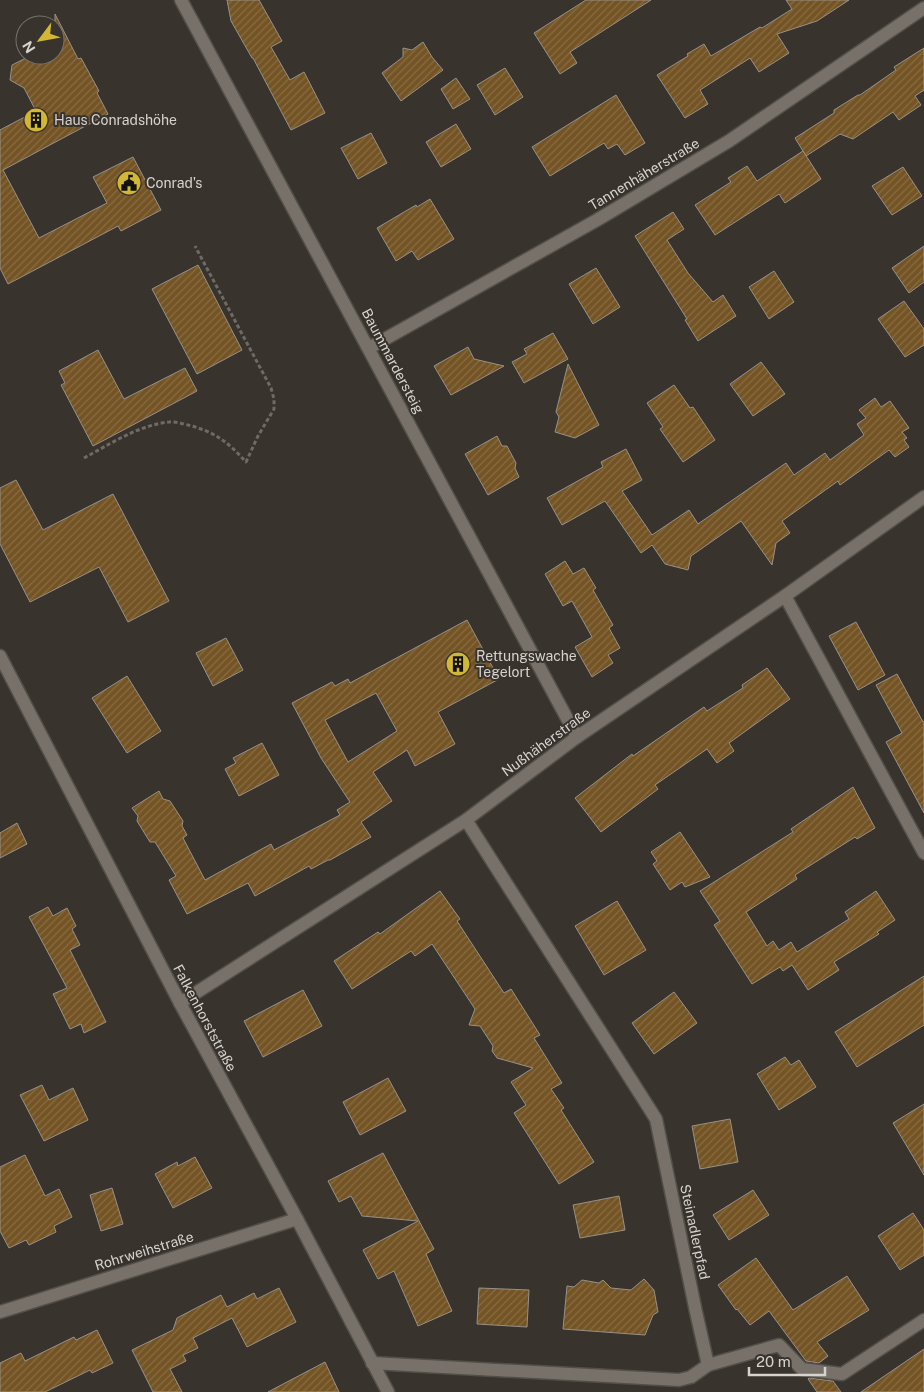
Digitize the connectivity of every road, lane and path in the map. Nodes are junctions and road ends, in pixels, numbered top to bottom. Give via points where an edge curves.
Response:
1 (181, 0) edge
2 (924, 8) edge
3 (195, 246) dead end
4 (369, 348) junction
5 (84, 458) dead end
6 (924, 497) edge
7 (784, 596) junction
8 (0, 656) edge
9 (577, 737) junction
10 (466, 820) junction
11 (924, 853) edge
12 (180, 1004) junction
13 (297, 1219) junction
14 (0, 1312) edge
15 (924, 1320) edge
16 (372, 1363) junction
17 (708, 1366) junction
18 (388, 1392) edge

1 - 4 street, Baummardersteig
2 - 4 street, Tannenhäherstraße via 729,141 597,220
3 - 5 path via 271,388 274,410 246,462 214,434 171,421 137,431
4 - 9 street, Baummardersteig
6 - 7 street, Nußhäherstraße
7 - 9 street, Nußhäherstraße
7 - 11 street
8 - 12 street, Falkenhorststraße
9 - 10 street, Nußhäherstraße
10 - 12 street, Nußhäherstraße
10 - 17 street, Steinadlerpfad via 656,1119
12 - 13 street, Falkenhorststraße
13 - 14 street, Rohrweihstraße
13 - 16 street, Falkenhorststraße
15 - 17 street via 842,1374 802,1369 779,1345
16 - 17 street via 679,1380 691,1377
16 - 18 street, Falkenhorststraße

